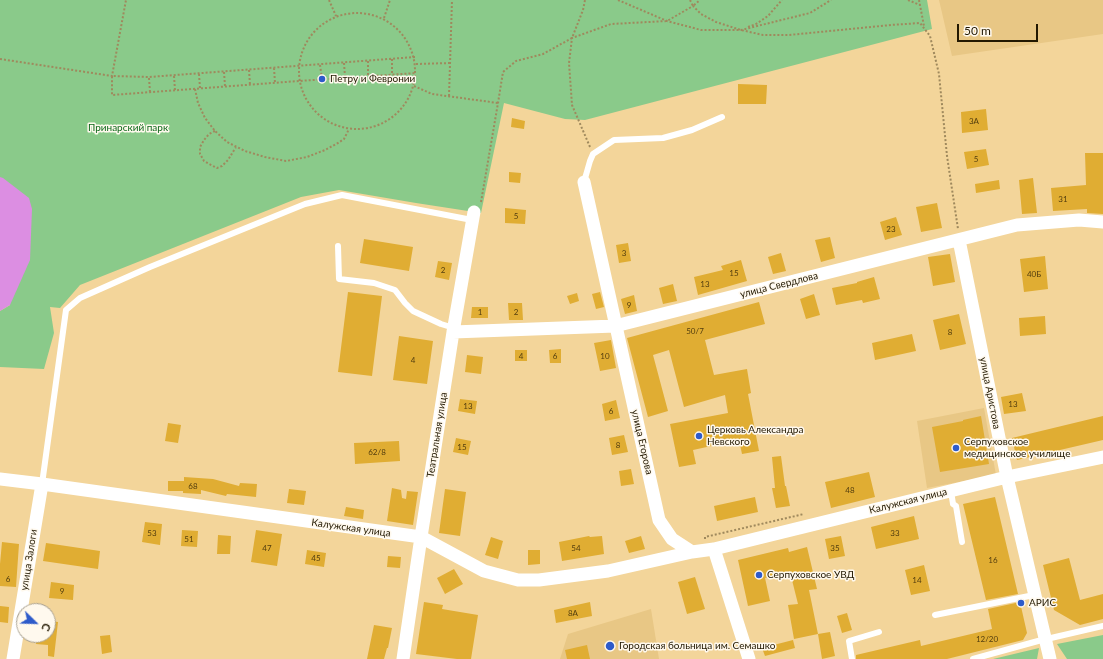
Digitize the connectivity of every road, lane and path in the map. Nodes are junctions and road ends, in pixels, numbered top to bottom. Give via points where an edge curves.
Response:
1 (126, 0) edge
2 (329, 0) edge
3 (390, 0) edge
4 (452, 0) edge
5 (586, 0) edge
6 (618, 0) edge
7 (690, 0) edge
8 (700, 0) edge
9 (782, 0) edge
10 (831, 0) edge
11 (908, 0) edge
12 (919, 0) edge
13 (920, 5) junction
14 (693, 6) junction
15 (336, 16) junction
16 (384, 18) junction
17 (667, 21) junction
18 (924, 28) junction
19 (741, 30) junction
20 (572, 38) junction
21 (415, 57) junction
22 (0, 59) edge
23 (392, 59) junction
24 (368, 61) junction
25 (344, 63) junction
26 (450, 63) junction
27 (320, 64) junction
28 (415, 64) junction
29 (298, 66) junction
30 (274, 68) junction
31 (249, 70) junction
32 (224, 72) junction
33 (416, 73) junction
34 (199, 74) junction
35 (392, 74) junction
36 (112, 76) junction
37 (174, 76) junction
38 (368, 76) junction
39 (149, 77) junction
40 (345, 78) junction
41 (322, 79) junction
42 (299, 81) junction
43 (275, 83) junction
44 (250, 84) junction
45 (225, 86) junction
46 (414, 86) junction
47 (200, 88) junction
48 (194, 89) junction
49 (175, 90) junction
50 (150, 92) junction
51 (450, 96) junction
52 (722, 117) dead end
53 (349, 129) junction
54 (215, 131) junction
55 (236, 147) junction
56 (593, 154) junction
57 (584, 182) joint
58 (473, 216) joint
59 (1103, 222) edge
60 (959, 240) junction
61 (338, 246) dead end
62 (616, 326) junction
63 (453, 330) junction
64 (1103, 458) edge
65 (1007, 477) junction
66 (0, 479) edge
67 (42, 484) junction
68 (951, 491) junction
69 (420, 537) junction
70 (962, 542) dead end
71 (714, 549) junction
72 (692, 552) junction
73 (1034, 596) junction
74 (935, 615) dead end
75 (1103, 626) edge
76 (879, 632) dead end
77 (1045, 639) junction
78 (13, 659) edge
79 (403, 659) edge
80 (749, 659) edge
81 (852, 659) edge
82 (973, 659) edge
83 (1050, 659) edge

1 - 36 path
2 - 15 path
3 - 16 path
4 - 26 path
5 - 20 path
6 - 17 path
7 - 14 path
8 - 14 path
9 - 19 path via 768,16
10 - 19 path via 810,13
11 - 13 path
12 - 13 path
13 - 18 path
14 - 17 path
14 - 19 path via 716,22
15 - 16 path via 353,12 369,13
15 - 29 path via 311,34 303,48
16 - 21 path via 397,27
17 - 19 path via 700,30
17 - 20 path via 611,24
18 - 19 path via 920,23 891,24 789,35 763,35
18 - 60 path via 930,36 939,74 946,156
20 - 51 path via 543,54 516,61 503,72 498,103
20 - 56 path via 569,63 572,105
21 - 23 path
21 - 28 path
22 - 36 path
23 - 24 path
23 - 35 path
24 - 25 path
24 - 38 path
25 - 27 path
25 - 40 path
26 - 28 path
26 - 51 path
27 - 29 path
27 - 41 path
28 - 33 path
29 - 30 path
29 - 42 path
30 - 31 path
30 - 43 path
31 - 32 path
31 - 44 path
32 - 34 path
32 - 45 path
33 - 35 path
33 - 46 path
34 - 37 path
34 - 47 path
35 - 38 path
36 - 39 path
36 - 50 path via 112,95
37 - 39 path
37 - 49 path
38 - 40 path
39 - 50 path
40 - 41 path
41 - 42 path
42 - 43 path
42 - 53 path via 303,94 313,110 327,121
43 - 44 path
44 - 45 path
45 - 47 path
46 - 51 path via 432,94
46 - 53 path via 407,102 395,116 380,125 362,130
47 - 48 path
48 - 49 path
48 - 54 path via 205,118
49 - 50 path
52 - 56 lane via 692,130 662,138 614,140
53 - 55 path via 344,139 325,150 286,161
54 - 55 path
54 - 55 path via 209,134 200,147 204,161 217,168 222,166
56 - 57 lane
57 - 62 street, улица Егорова
58 - 63 street, Театральная улица
58 - 67 lane via 342,194 309,203 80,298 66,310
59 - 60 street, улица Свердлова via 1079,220 1017,226
60 - 62 street, улица Свердлова
60 - 65 street, улица Аристова
61 - 63 lane via 339,279 374,283 395,290 413,311
62 - 63 street, улица Свердлова
62 - 72 street, улица Егорова via 659,520 672,540
63 - 69 street, Театральная улица
64 - 65 street, Калужская улица
65 - 68 street, Калужская улица
65 - 73 street, улица Аристова
66 - 67 street, Калужская улица
67 - 69 street, Калужская улица
67 - 78 street, улица Залоги
68 - 70 lane
68 - 71 street, Калужская улица
69 - 72 street, Калужская улица via 484,571 518,580 539,580 608,571
69 - 79 street, Театральная улица
71 - 72 street
71 - 80 street
73 - 74 lane
73 - 77 street, улица Аристова
75 - 77 lane
76 - 81 lane via 849,641
77 - 82 lane
77 - 83 street, улица Аристова

